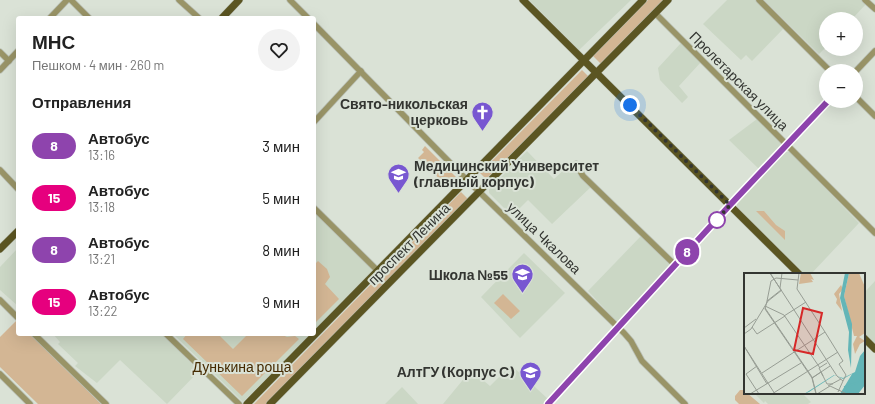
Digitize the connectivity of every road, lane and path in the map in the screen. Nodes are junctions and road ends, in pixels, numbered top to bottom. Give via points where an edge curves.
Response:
1 (67, 0) edge
2 (71, 0) edge
3 (179, 0) edge
4 (239, 0) edge
5 (290, 0) edge
6 (524, 0) edge
7 (668, 0) edge
8 (759, 0) edge
9 (865, 0) edge
10 (641, 1) edge
11 (875, 9) edge
12 (655, 13) junction
13 (52, 16) edge
14 (87, 16) edge
15 (196, 16) edge
16 (224, 16) edge
17 (306, 16) edge
18 (316, 26) edge
19 (875, 51) edge
20 (0, 52) edge
21 (16, 53) edge
22 (585, 60) junction
23 (9, 61) junction
24 (823, 64) edge
25 (863, 64) edge
26 (0, 70) edge
27 (361, 72) junction
28 (597, 72) junction
29 (863, 104) edge
30 (821, 108) edge
31 (875, 116) edge
32 (316, 120) edge
33 (787, 145) junction
34 (576, 164) dead end
35 (0, 170) edge
36 (467, 181) junction
37 (16, 187) edge
38 (479, 192) junction
39 (730, 205) junction
40 (316, 210) edge
41 (16, 233) edge
42 (875, 233) edge
43 (0, 250) edge
44 (675, 265) junction
45 (378, 271) junction
46 (798, 273) edge
47 (0, 300) edge
48 (16, 316) edge
49 (618, 327) junction
50 (316, 334) edge
51 (36, 336) edge
52 (168, 336) edge
53 (314, 336) edge
54 (865, 339) edge
55 (875, 349) edge
56 (0, 374) edge
57 (30, 404) edge
58 (106, 404) edge
59 (239, 404) edge
60 (247, 404) edge
61 (270, 404) edge
62 (548, 404) edge
63 (684, 404) edge

1 - 13 street
2 - 14 street
3 - 15 street
4 - 16 main road
5 - 17 street
6 - 22 main road
7 - 12 main road, проспект Ленина
8 - 24 street
9 - 11 street
10 - 22 main road, проспект Ленина
12 - 28 main road, проспект Ленина
12 - 33 street, Пролетарская улица
18 - 27 street, улица Чкалова
19 - 25 street
20 - 23 street
21 - 23 street
22 - 28 main road
22 - 36 main road, проспект Ленина
23 - 26 street
27 - 32 street
27 - 36 street, улица Чкалова
28 - 38 main road, проспект Ленина
28 - 39 main road
29 - 31 street
30 - 33 street
33 - 39 street
33 - 42 street, Пролетарская улица
34 - 44 street via 583,176
35 - 37 street
36 - 38 street, улица Чкалова
36 - 45 main road, проспект Ленина
38 - 49 street, улица Чкалова
38 - 61 main road, проспект Ленина
39 - 44 street
39 - 46 main road
40 - 45 street
41 - 43 main road
44 - 49 street
45 - 50 main road, проспект Ленина
47 - 48 street
49 - 62 street
49 - 63 street, улица Чкалова via 631,341 642,361
51 - 58 street
52 - 59 street
53 - 60 main road, проспект Ленина
54 - 55 main road
56 - 57 street

